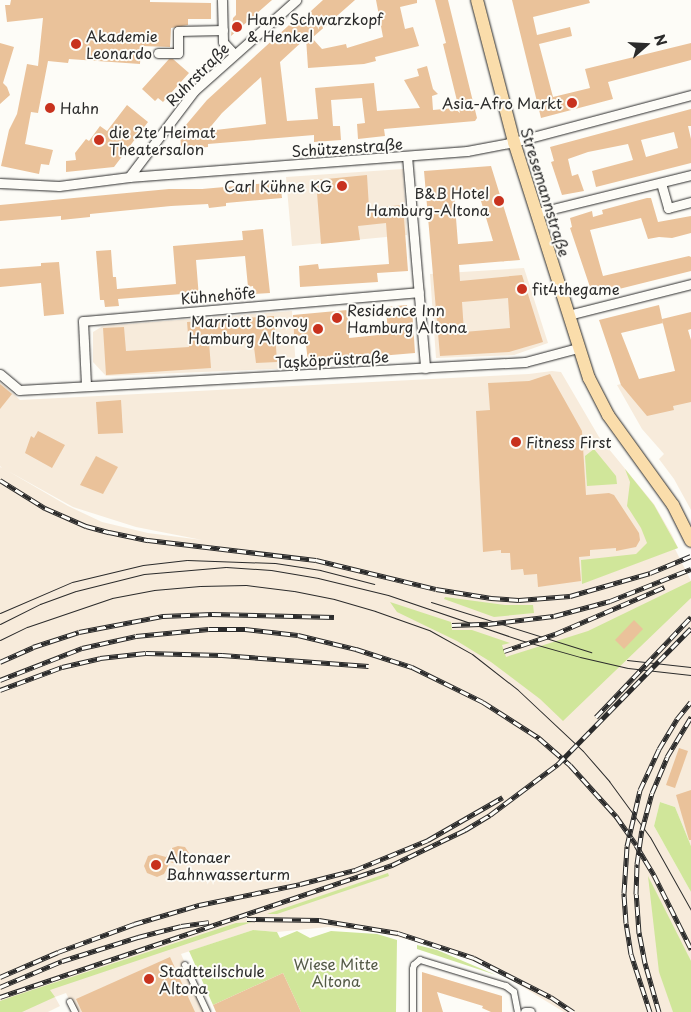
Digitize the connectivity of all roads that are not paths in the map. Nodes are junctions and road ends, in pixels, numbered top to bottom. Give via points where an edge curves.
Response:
1 (222, 0) edge
2 (296, 0) edge
3 (477, 0) edge
4 (223, 30) junction
5 (158, 53) dead end
6 (234, 54) junction
7 (691, 95) edge
8 (514, 142) junction
9 (407, 156) junction
10 (691, 175) edge
11 (128, 177) junction
12 (0, 183) edge
13 (661, 183) junction
14 (691, 202) edge
15 (536, 213) junction
16 (691, 284) edge
17 (418, 292) junction
18 (568, 315) junction
19 (578, 348) junction
20 (425, 368) junction
21 (0, 374) edge
22 (86, 385) junction
23 (691, 541) edge
24 (185, 965) dead end
25 (70, 1002) dead end
26 (75, 1012) edge
27 (207, 1012) edge
28 (412, 1012) edge
29 (518, 1012) edge
30 (526, 1012) edge
31 (530, 1012) edge

1 - 4 street
2 - 6 street, Ruhrstraße
3 - 8 main road, Stresemannstraße
4 - 5 street via 178,31 178,53
4 - 6 street via 223,42
6 - 11 street, Ruhrstraße via 194,91
7 - 8 street, Schützenstraße
8 - 9 street, Schützenstraße via 467,151
8 - 15 main road, Stresemannstraße
9 - 11 street, Schützenstraße
9 - 17 street
10 - 13 street
11 - 12 street, Schützenstraße via 59,186
13 - 14 street via 668,208
13 - 15 street
15 - 18 main road, Stresemannstraße
16 - 18 street
17 - 20 street
17 - 22 street, Kühnehöfe via 83,320
18 - 19 main road, Stresemannstraße
19 - 20 street, Taşköprüstraße via 525,362
19 - 23 main road, Stresemannstraße via 600,402 673,505
20 - 22 street, Taşköprüstraße
21 - 22 street, Taşköprüstraße via 19,390
24 - 27 street
25 - 26 street
28 - 29 street via 413,969 416,962 424,961 506,986 514,992
30 - 31 street

